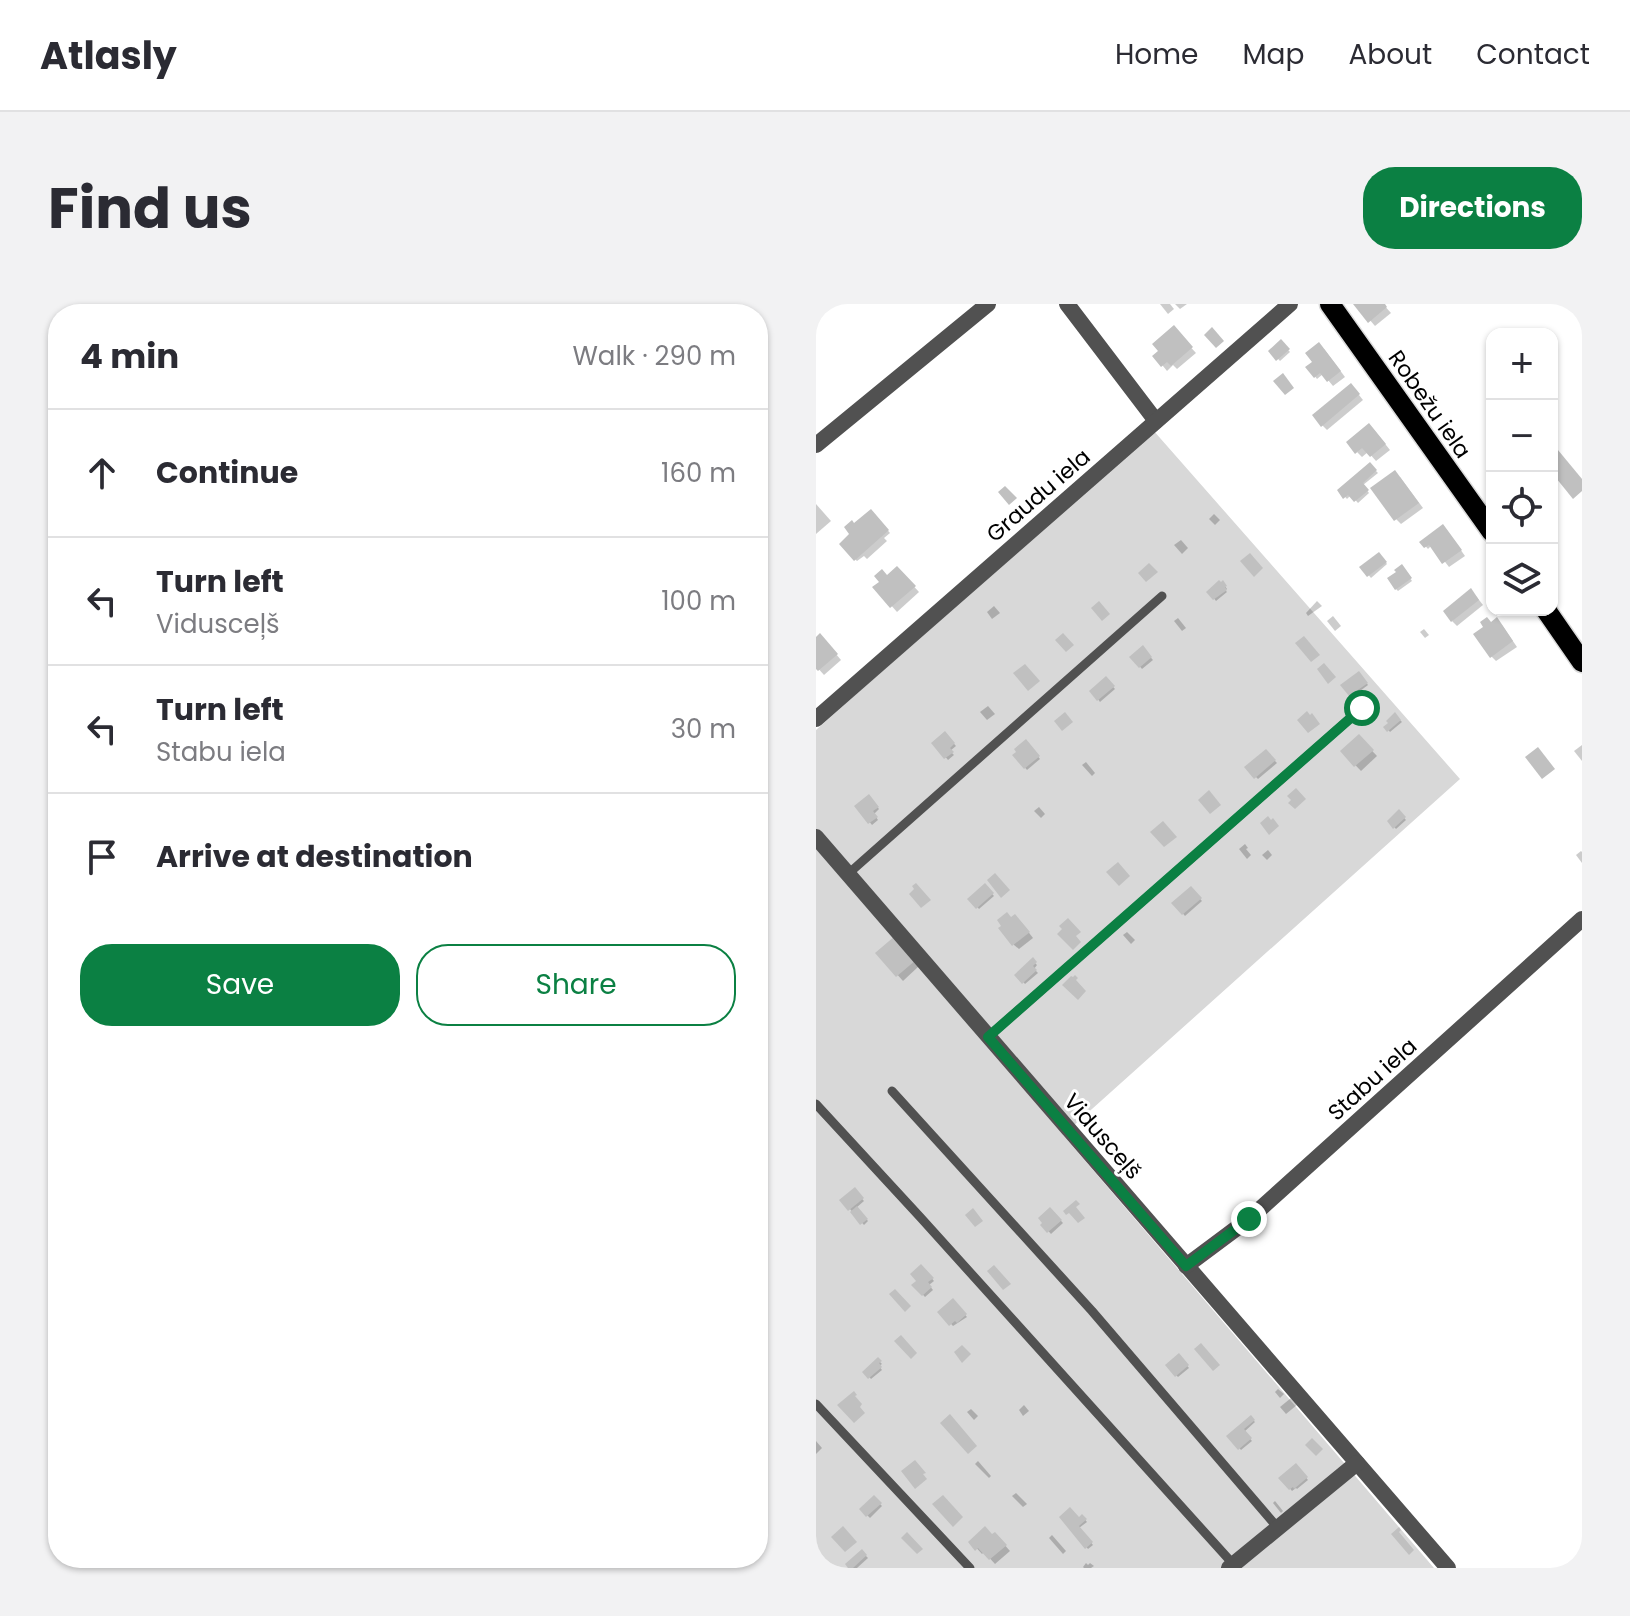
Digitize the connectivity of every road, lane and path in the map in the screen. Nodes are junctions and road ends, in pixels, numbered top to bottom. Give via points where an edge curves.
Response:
1 (988, 304) edge
2 (1067, 304) edge
3 (1290, 304) edge
4 (1330, 304) edge
5 (1156, 421) junction
6 (816, 445) edge
7 (1486, 524) edge
8 (1162, 596) dead end
9 (1550, 616) edge
10 (1582, 662) edge
11 (1362, 708) dead end
12 (816, 719) edge
13 (816, 837) edge
14 (848, 874) junction
15 (1582, 919) edge
16 (988, 1037) junction
17 (892, 1091) dead end
18 (816, 1104) edge
19 (1186, 1266) junction
20 (816, 1404) edge
21 (1357, 1463) junction
22 (1278, 1528) junction
23 (1231, 1567) edge
24 (970, 1568) edge
25 (1448, 1568) edge

1 - 6 street
2 - 5 street
3 - 5 street, Graudu iela
4 - 7 main road, Robežu iela
5 - 12 street, Graudu iela
8 - 14 lane
9 - 10 main road
11 - 16 lane
13 - 14 street, Vidusceļš
14 - 16 street, Vidusceļš
15 - 19 street, Stabu iela via 1249,1219
16 - 19 street, Vidusceļš
17 - 22 lane via 1092,1311
18 - 23 lane
19 - 21 street, Vidusceļš
20 - 24 lane
21 - 22 street
21 - 25 street, Vidusceļš
22 - 23 street

